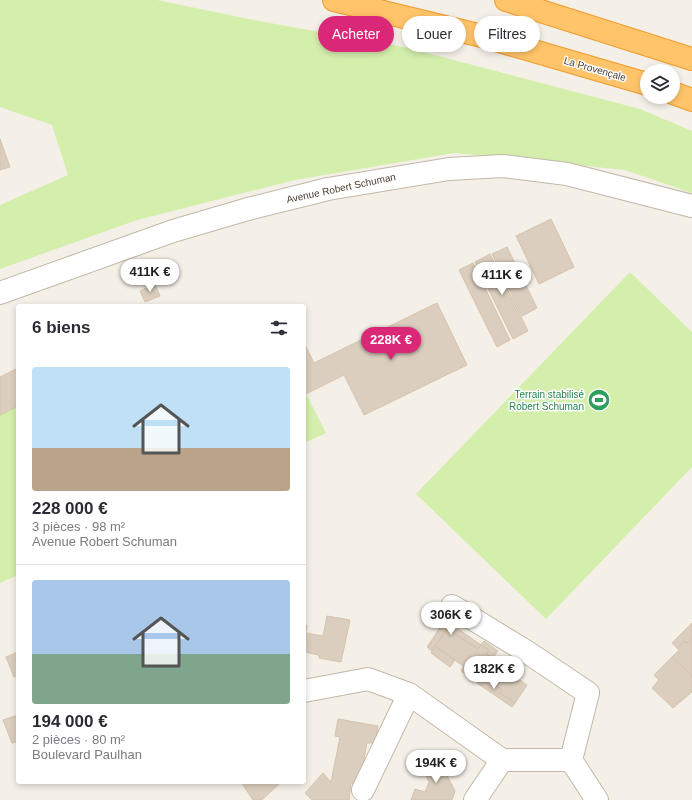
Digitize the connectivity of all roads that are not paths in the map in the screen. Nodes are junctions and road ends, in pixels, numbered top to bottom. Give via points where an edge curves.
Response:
1 (334, 0) edge
2 (506, 0) edge
3 (692, 59) edge
4 (640, 82) edge
5 (680, 96) edge
6 (692, 100) edge
7 (692, 206) edge
8 (0, 293) edge
9 (452, 606) dead end
10 (306, 691) edge
11 (409, 694) junction
12 (502, 760) junction
13 (570, 760) junction
14 (363, 790) dead end
15 (474, 800) edge
16 (596, 800) edge

1 - 4 highway, La Provençale via 482,36
2 - 3 highway
5 - 6 highway
7 - 8 street, Avenue Robert Schuman via 567,174 503,166 448,169 328,189 248,209 173,231
9 - 13 street via 588,693
10 - 11 street via 368,679
11 - 12 street
11 - 14 street
12 - 13 street
12 - 15 street
13 - 16 street

